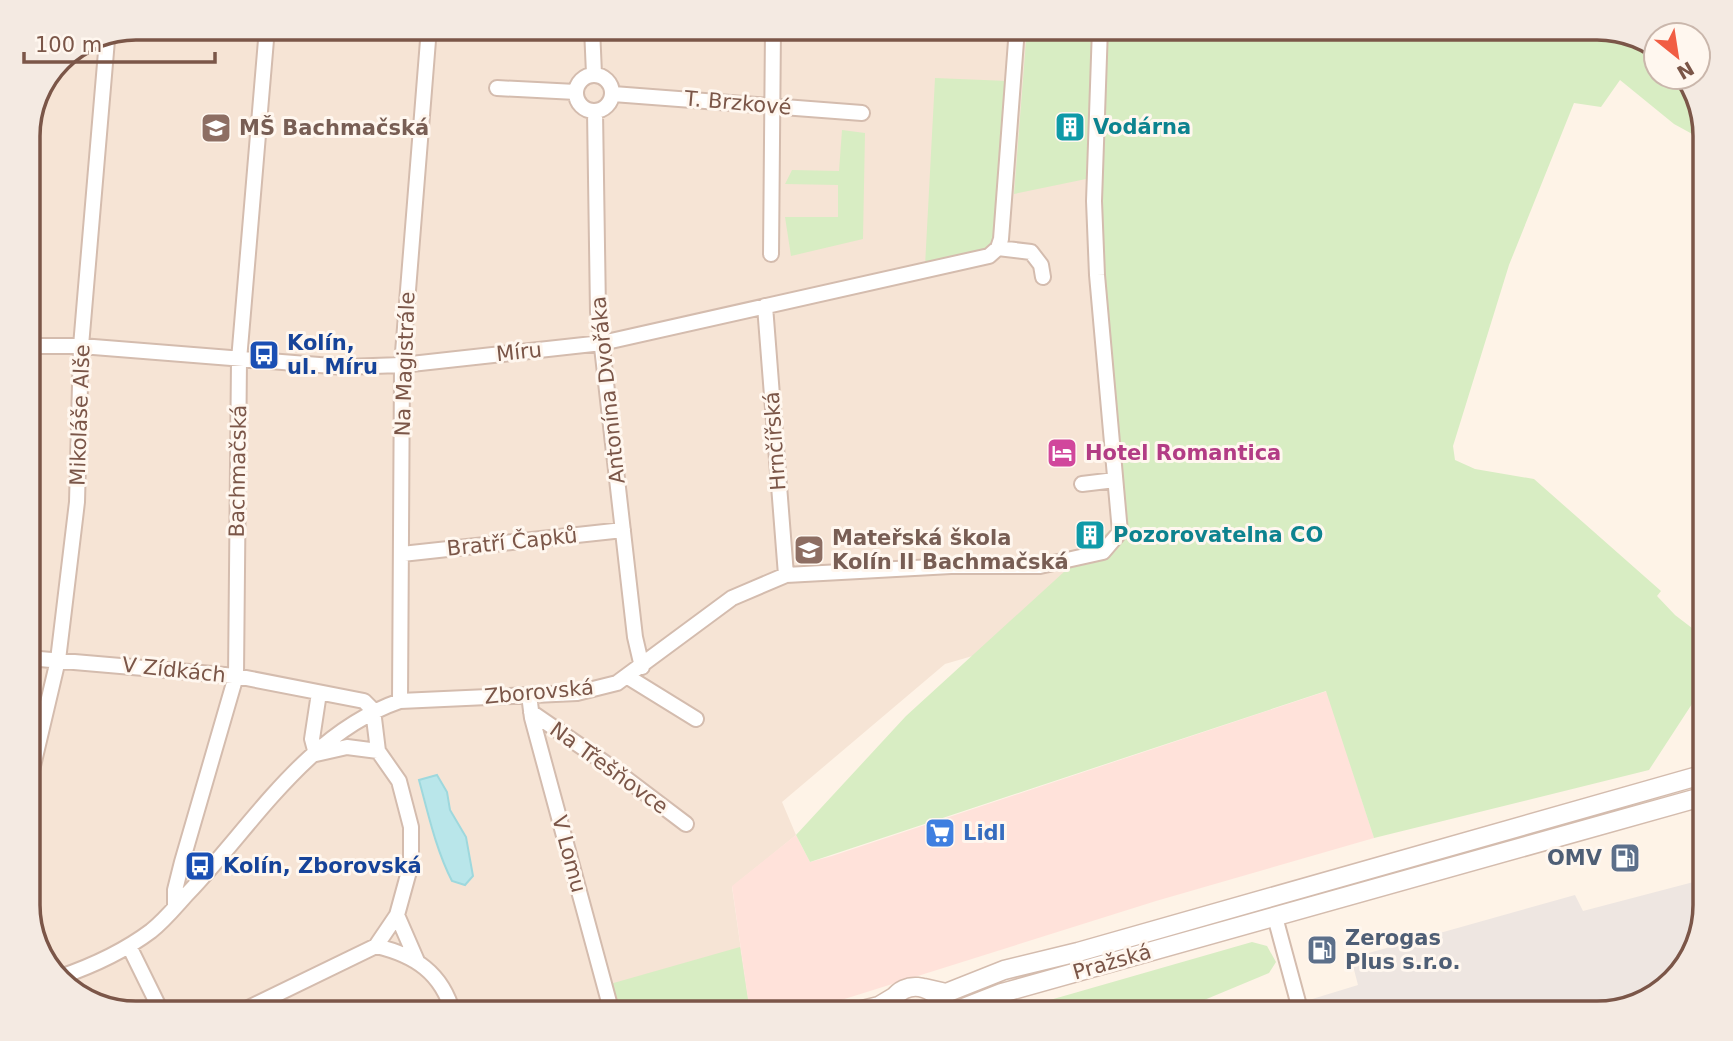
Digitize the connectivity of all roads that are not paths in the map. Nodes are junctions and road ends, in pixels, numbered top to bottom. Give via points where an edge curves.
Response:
1 (265, 40) edge
2 (428, 40) edge
3 (593, 40) edge
4 (773, 40) edge
5 (1016, 40) edge
6 (1100, 40) edge
7 (107, 45) edge
8 (594, 74) junction
9 (497, 88) dead end
10 (576, 92) junction
11 (613, 94) junction
12 (772, 106) junction
13 (595, 111) junction
14 (862, 113) dead end
15 (998, 248) junction
16 (771, 254) dead end
17 (1043, 277) dead end
18 (765, 306) junction
19 (602, 343) junction
20 (40, 346) edge
21 (81, 346) junction
22 (239, 360) junction
23 (402, 365) junction
24 (1115, 480) junction
25 (1082, 484) dead end
26 (623, 530) junction
27 (402, 554) junction
28 (786, 575) junction
29 (40, 659) edge
30 (58, 660) junction
31 (642, 667) junction
32 (236, 676) junction
33 (628, 677) junction
34 (319, 693) junction
35 (529, 695) junction
36 (400, 701) junction
37 (373, 710) junction
38 (531, 712) junction
39 (696, 719) dead end
40 (40, 736) edge
41 (378, 751) junction
42 (316, 754) junction
43 (1693, 777) edge
44 (1693, 799) edge
45 (686, 824) dead end
46 (175, 907) junction
47 (397, 915) junction
48 (1275, 917) junction
49 (129, 946) junction
50 (376, 946) junction
51 (417, 961) junction
52 (68, 973) edge
53 (924, 988) junction
54 (156, 1001) edge
55 (263, 1001) edge
56 (449, 1001) edge
57 (609, 1001) edge
58 (895, 1001) edge
59 (939, 1001) edge
60 (982, 1001) edge
61 (1298, 1001) edge

1 - 22 street, Bachmačská
2 - 23 street, Na Magistrále
3 - 8 street
4 - 12 street
5 - 15 street
6 - 24 street, Zborovská via 1095,225
7 - 21 street, Mikoláše Alše
8 - 10 street via 580,81
8 - 11 street via 608,80
9 - 10 street
10 - 13 street via 581,106
11 - 12 street, T. Brzkové
11 - 13 street via 609,104
12 - 14 street, T. Brzkové
12 - 16 street
13 - 19 street, Antonína Dvořáka
15 - 17 street via 1031,252
15 - 18 street, Míru via 989,256
18 - 19 street, Míru
18 - 28 street, Hrnčířská
19 - 23 street, Míru
19 - 26 street, Antonína Dvořáka
20 - 21 street, Míru
21 - 22 street, Míru
21 - 30 street, Mikoláše Alše via 77,502
22 - 23 street, Míru via 344,367
22 - 32 street, Bachmačská
23 - 27 street, Na Magistrále
24 - 25 street
24 - 28 street, Zborovská via 1119,532 1102,552 1040,566
26 - 27 street, Bratří Čapků
26 - 31 street, Antonína Dvořáka
27 - 36 street, Na Magistrále
28 - 31 street, Zborovská via 732,598
29 - 30 street, V Zídkách
30 - 32 street, V Zídkách
30 - 40 street, Mikoláše Alše
31 - 33 street, Zborovská
32 - 34 street, V Zídkách
32 - 46 street, Bachmačská via 182,862
33 - 35 street, Zborovská via 577,693
33 - 39 street
34 - 37 street, V Zídkách via 364,701
34 - 42 street via 312,739
35 - 36 street, Zborovská
35 - 38 street, V Lomu
36 - 37 street, Zborovská
37 - 41 street
37 - 42 street, Zborovská
38 - 45 street, Na Třešňovce
38 - 57 street, V Lomu
41 - 42 street via 347,747
41 - 47 street via 399,781 411,827 411,864
42 - 46 street, Zborovská via 283,783
43 - 53 street via 1078,953 1004,970 946,993
44 - 48 street, Pražská
46 - 49 street, Zborovská
47 - 50 street
47 - 51 street
48 - 60 street, Pražská
48 - 61 street
49 - 52 street, Zborovská
49 - 54 street
50 - 51 street
50 - 55 street
51 - 56 street via 444,988
53 - 58 street via 906,988
53 - 59 street

